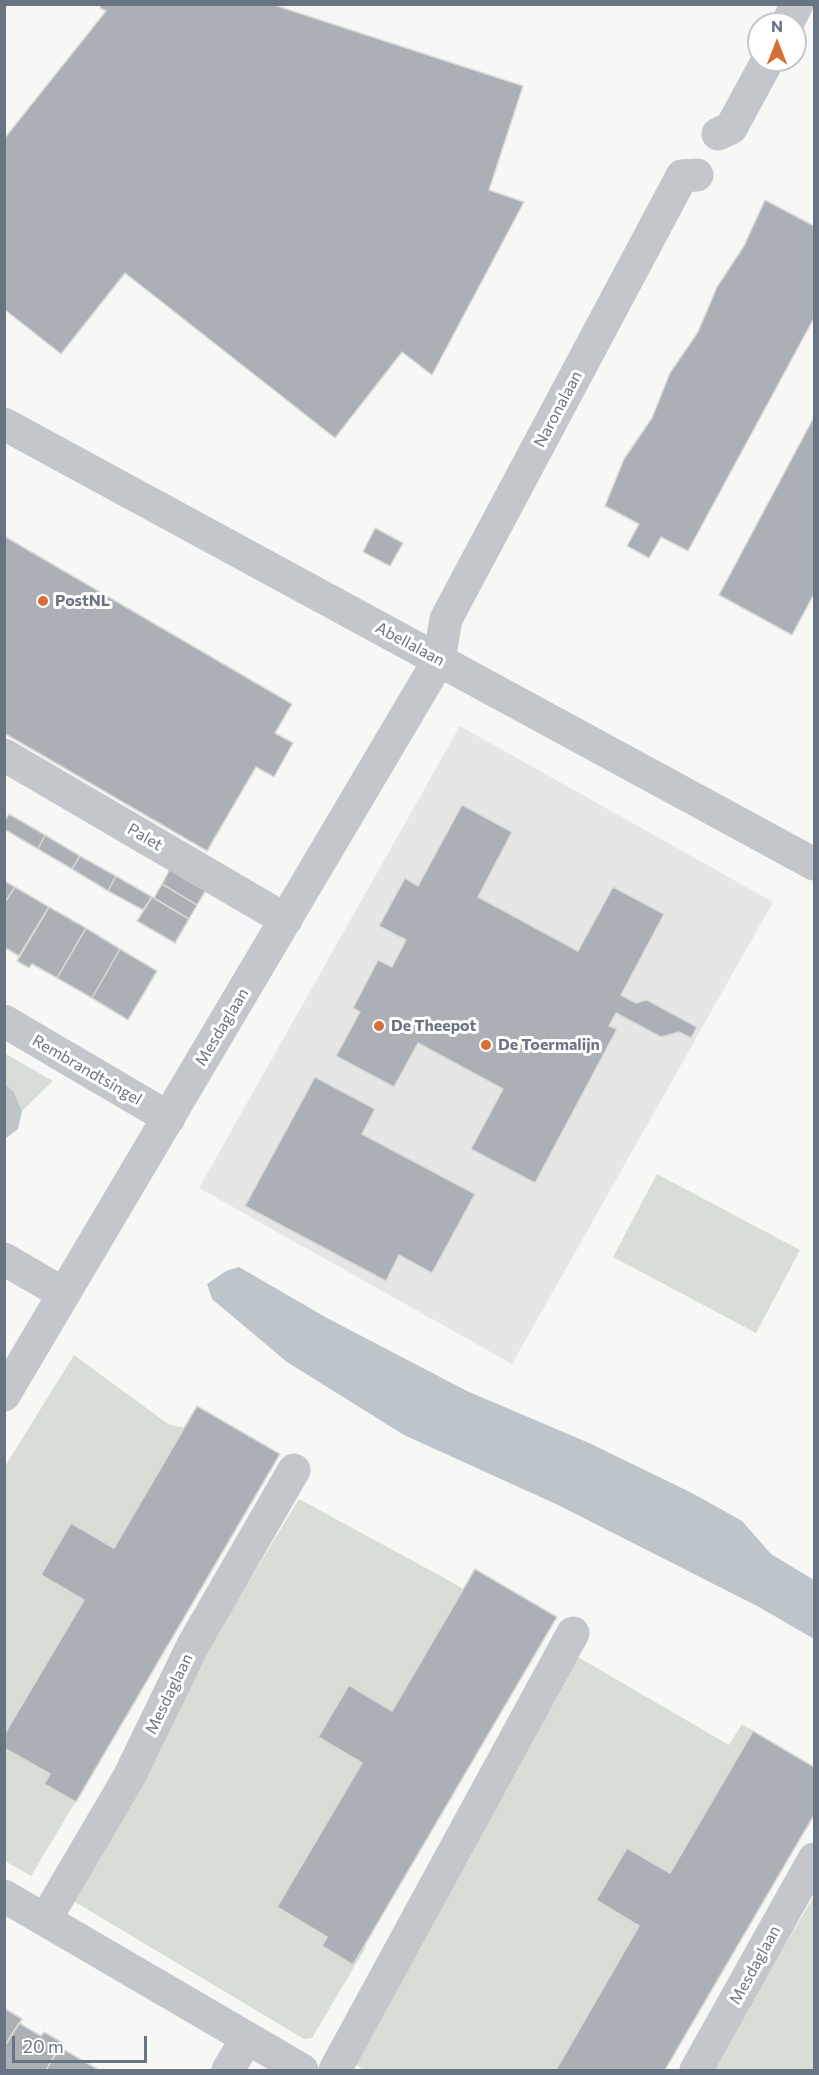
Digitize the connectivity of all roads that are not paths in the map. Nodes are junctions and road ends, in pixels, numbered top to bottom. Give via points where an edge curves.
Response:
1 (761, 72) edge
2 (718, 134) dead end
3 (697, 175) dead end
4 (4, 424) edge
5 (439, 660) junction
6 (4, 755) edge
7 (814, 864) edge
8 (286, 920) junction
9 (4, 1021) edge
10 (169, 1118) junction
11 (4, 1259) edge
12 (64, 1294) junction
13 (4, 1395) edge
14 (294, 1470) dead end
15 (573, 1633) dead end
16 (814, 1859) edge
17 (4, 1896) edge
18 (45, 1920) junction
19 (247, 2038) junction
20 (228, 2070) edge
21 (302, 2070) edge
22 (335, 2070) edge
23 (696, 2070) edge

1 - 2 street via 731,128
3 - 5 street, Naronalaan via 682,176 446,619
4 - 5 street, Abellalaan
5 - 7 street, Abellalaan
5 - 8 street, Mesdaglaan
6 - 8 street, Palet
8 - 10 street, Mesdaglaan
9 - 10 street, Rembrandtsingel
10 - 12 street, Mesdaglaan
11 - 12 street
12 - 13 street, Mesdaglaan
14 - 18 street, Mesdaglaan via 193,1645 129,1777
15 - 22 street
16 - 23 street, Mesdaglaan
17 - 18 street
18 - 19 street
19 - 20 street
19 - 21 street

